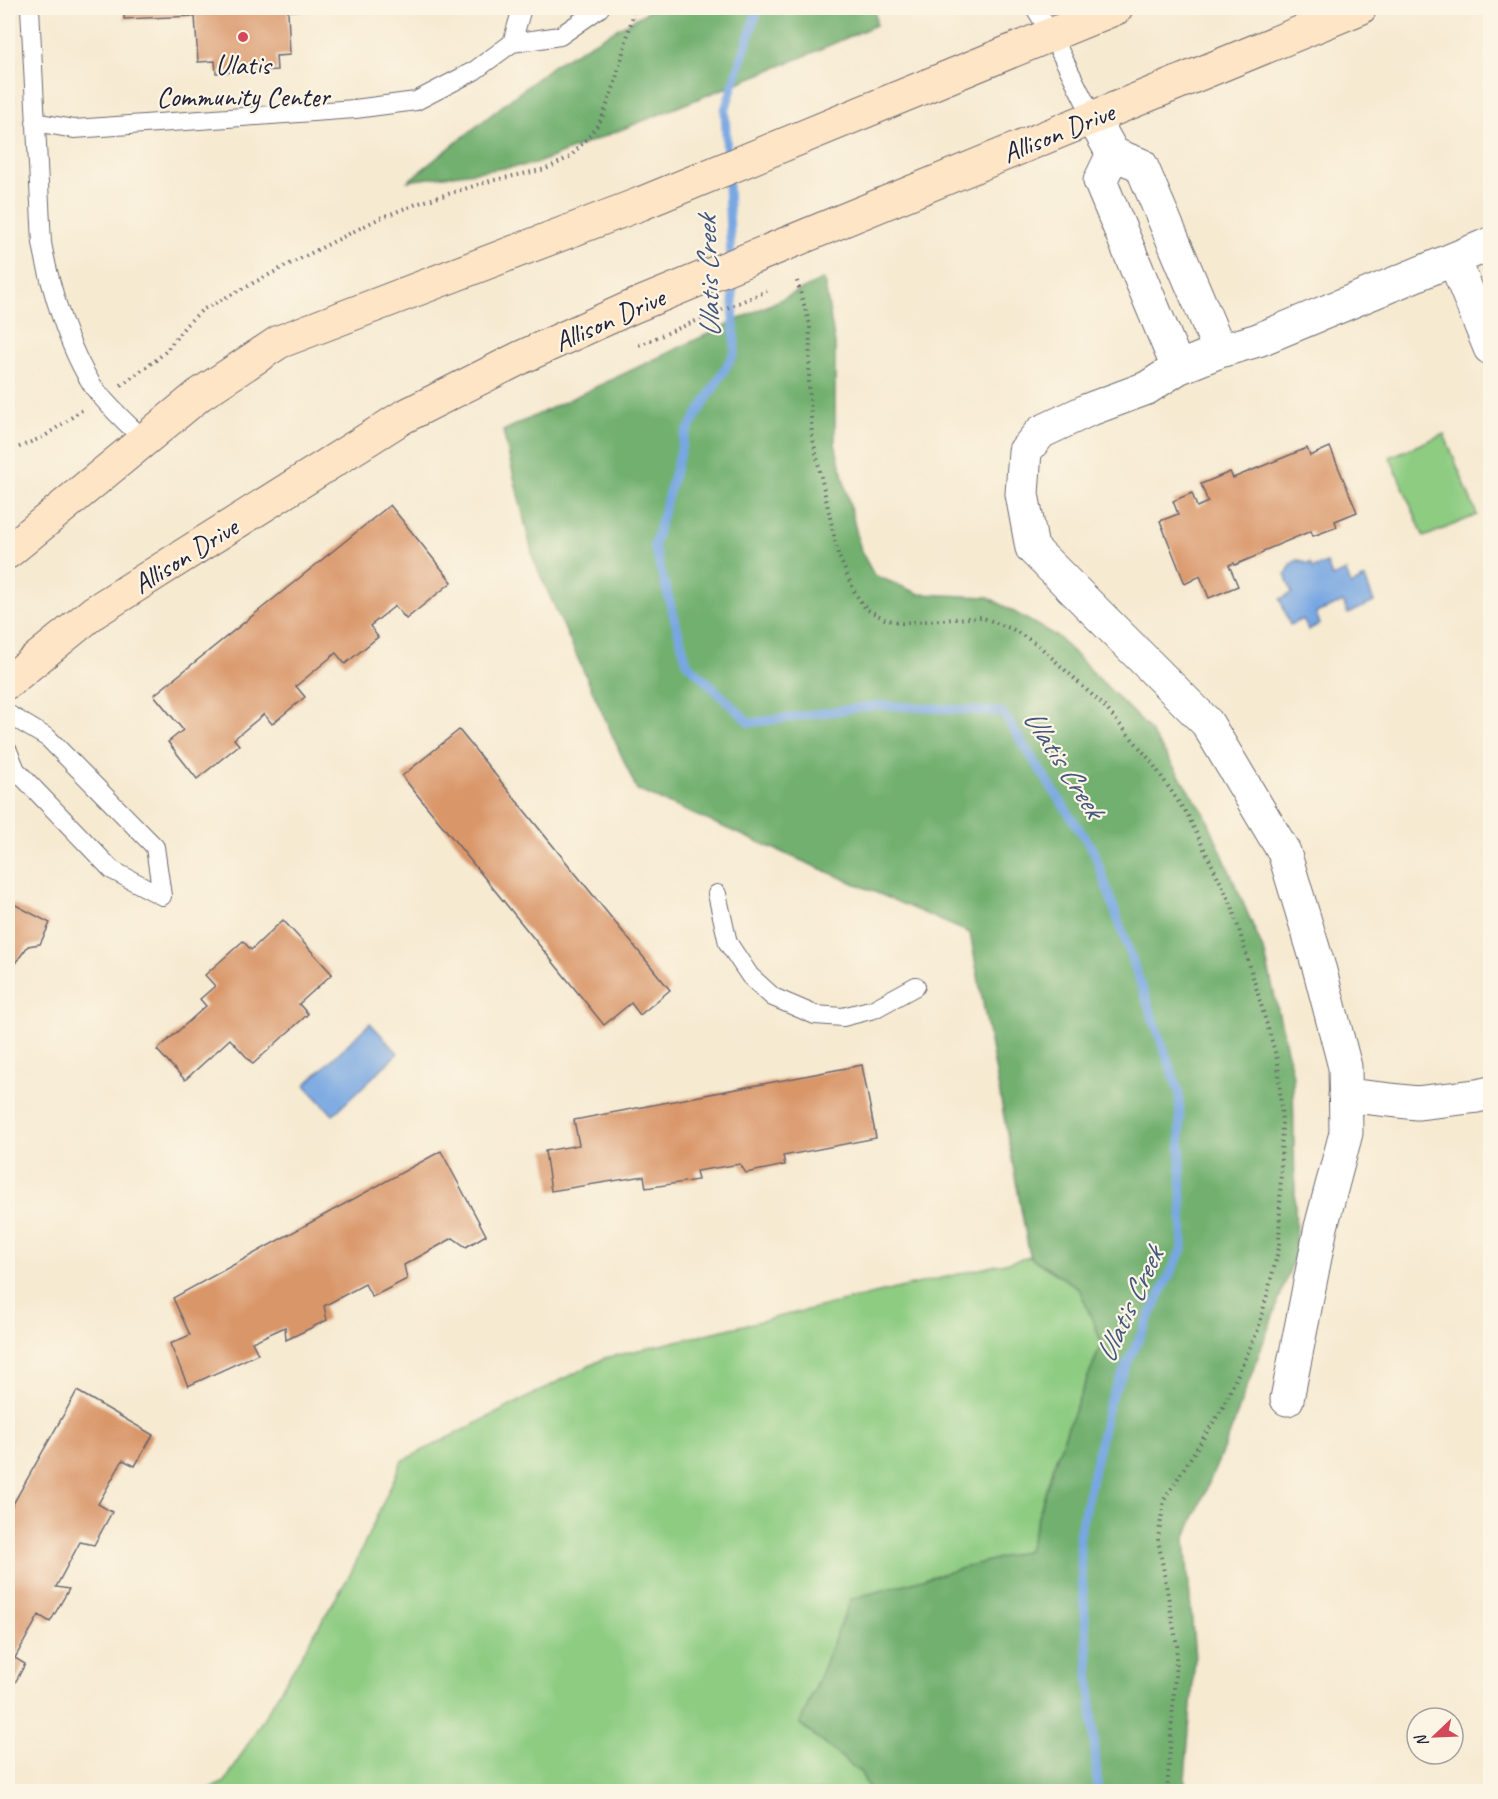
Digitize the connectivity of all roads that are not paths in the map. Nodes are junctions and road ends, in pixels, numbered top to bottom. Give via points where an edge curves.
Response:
1 (30, 8) edge
2 (522, 8) edge
3 (600, 8) edge
4 (1116, 8) edge
5 (1360, 8) edge
6 (1043, 21) edge
7 (512, 44) junction
8 (1093, 118) junction
9 (35, 122) junction
10 (1113, 154) junction
11 (1491, 244) edge
12 (1454, 260) junction
13 (1491, 348) edge
14 (1220, 351) junction
15 (1178, 368) junction
16 (144, 440) junction
17 (8, 552) edge
18 (8, 682) edge
19 (8, 714) edge
20 (8, 751) edge
21 (717, 894) dead end
22 (916, 986) dead end
23 (1491, 1093) edge
24 (1345, 1095) junction
25 (1287, 1400) dead end

1 - 9 lane
2 - 7 lane
3 - 7 lane via 560,36
4 - 6 main road
5 - 8 main road, Allison Drive
6 - 8 lane
6 - 16 main road via 778,147 279,342 199,395
7 - 9 lane via 474,71 416,101 74,129
8 - 10 street
8 - 18 main road, Allison Drive via 632,307 403,417 94,612
9 - 16 lane via 42,243 60,309 79,361 93,386
10 - 14 street via 1141,165
10 - 15 street via 1100,181
11 - 12 street
12 - 13 street
12 - 14 street via 1252,343
14 - 15 street
15 - 24 street via 1147,388 1041,432 1025,451 1022,494 1032,548 1207,723 1284,852 1345,1067
16 - 17 main road
19 - 20 lane via 48,738 155,847 162,896 112,870 16,770
21 - 22 lane via 728,943 750,976 773,997 815,1015 843,1017 874,1009
23 - 24 street via 1417,1103
24 - 25 street via 1346,1133 1321,1227

